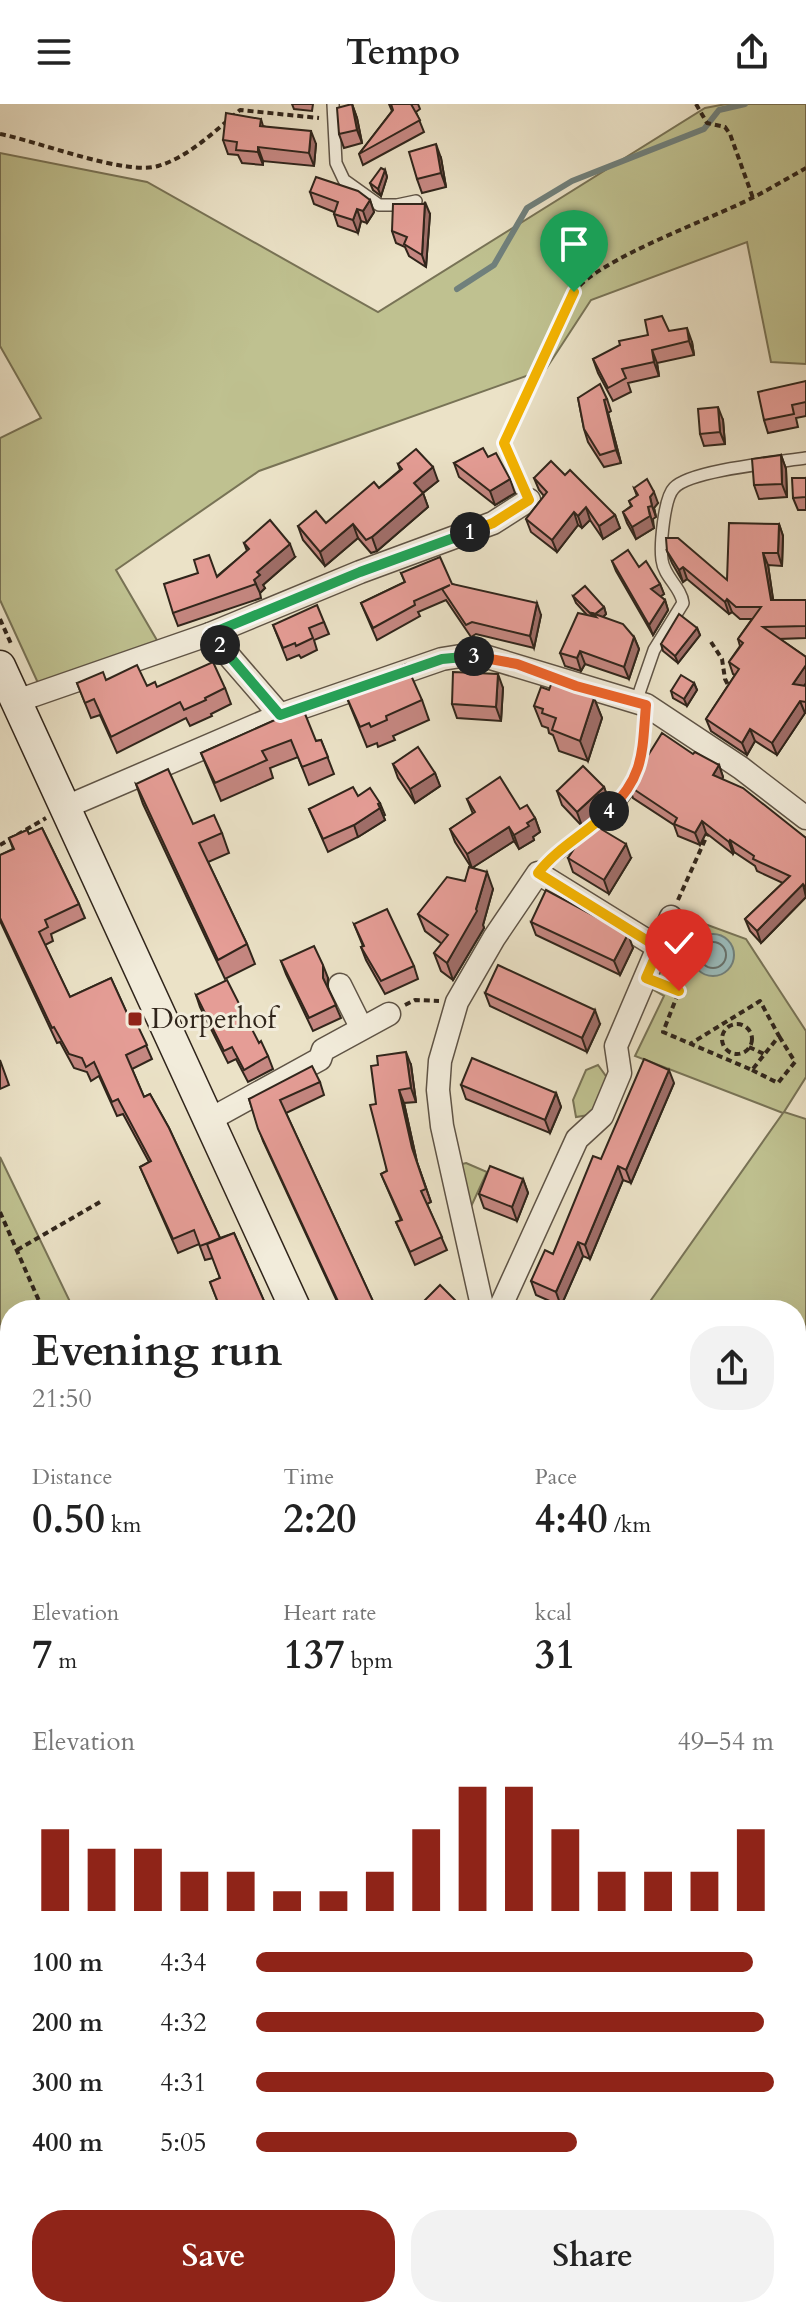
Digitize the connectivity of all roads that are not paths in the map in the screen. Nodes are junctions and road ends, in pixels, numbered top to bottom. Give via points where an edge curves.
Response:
1 (333, 104) edge
2 (416, 201) edge
3 (504, 443) road end
4 (806, 458) edge
5 (529, 500) joint
6 (210, 634) junction
7 (0, 666) edge
8 (17, 701) junction
9 (641, 703) junction
10 (280, 715) junction
11 (66, 807) junction
12 (806, 818) edge
13 (538, 873) junction
14 (671, 917) road end
15 (659, 948) junction
16 (340, 985) dead end
17 (389, 1014) road end
18 (361, 1027) junction
19 (209, 1120) junction
20 (291, 1300) edge
21 (481, 1300) edge
22 (504, 1300) edge

1 - 2 lane via 336,163 344,180 379,205
3 - 5 lane
4 - 9 lane via 733,469 674,488 661,558 683,603 654,650
5 - 6 street via 493,523
6 - 8 street
6 - 10 street
7 - 8 main road
8 - 11 main road
9 - 10 street via 517,664 467,655
9 - 12 street
9 - 13 lane via 640,765 629,789
10 - 11 street
11 - 19 main road
13 - 15 street
13 - 21 street via 457,1002 440,1061 439,1107
14 - 15 street
15 - 22 street via 616,1046 620,1073 602,1116 577,1139
16 - 18 street
17 - 18 street
18 - 19 street via 323,1050 320,1059
19 - 20 main road

